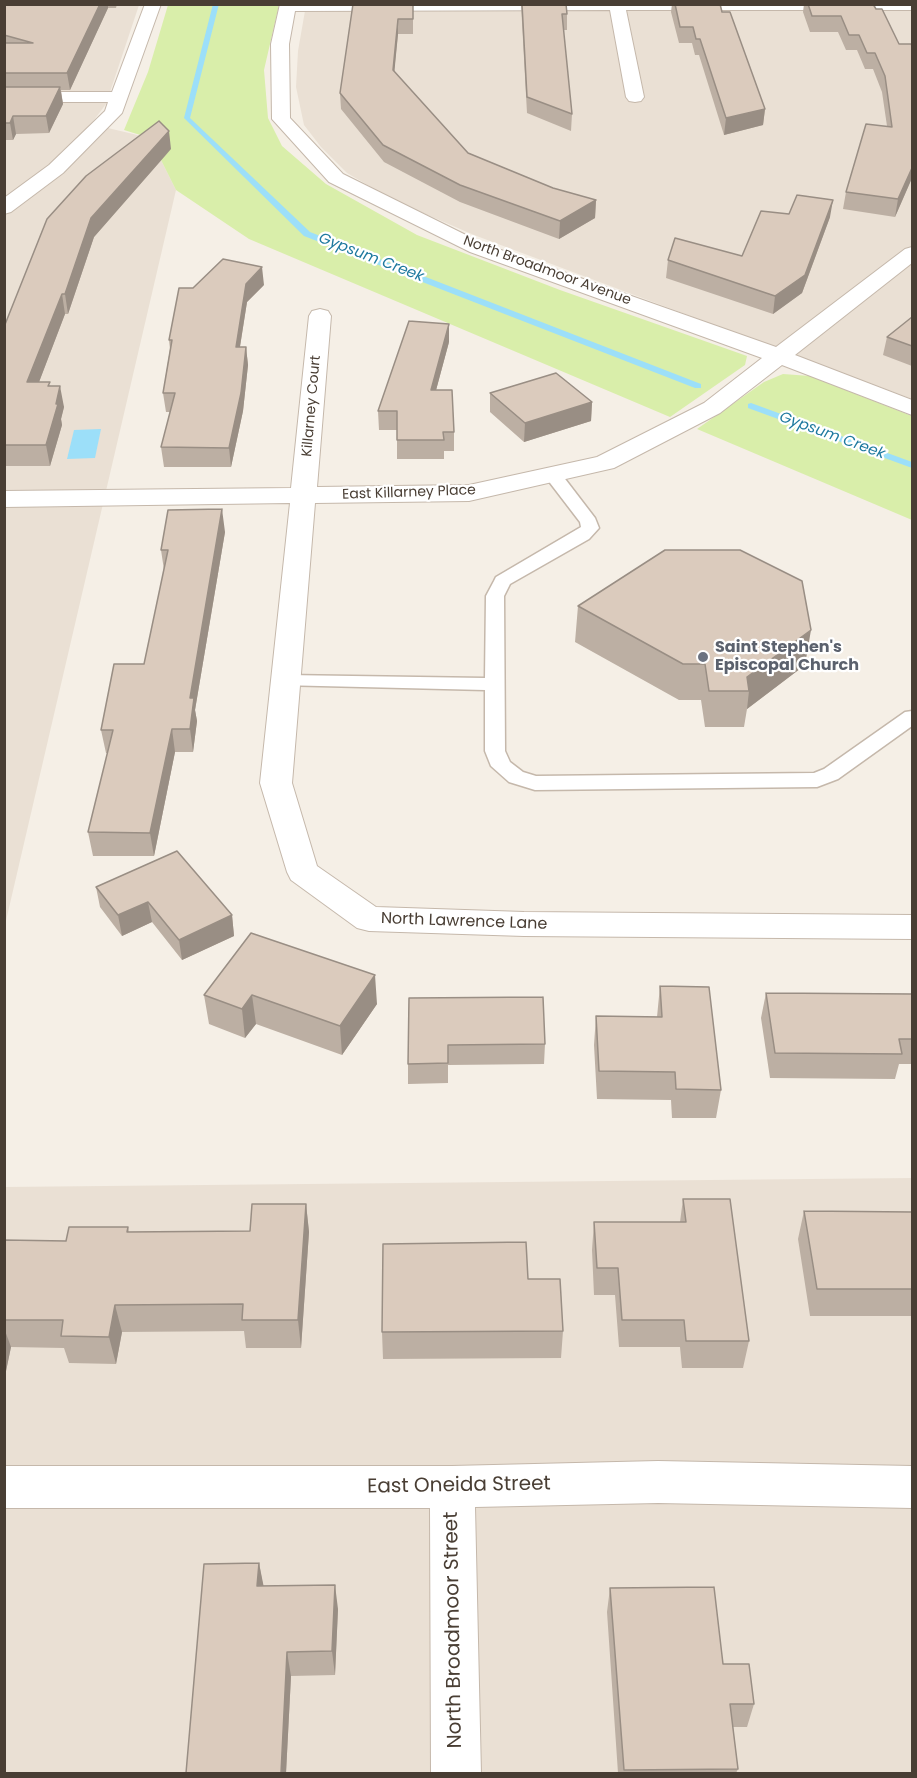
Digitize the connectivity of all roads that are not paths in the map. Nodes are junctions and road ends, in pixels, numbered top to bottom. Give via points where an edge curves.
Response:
1 (153, 4) edge
2 (288, 5) edge
3 (617, 5) edge
4 (912, 5) edge
5 (4, 97) edge
6 (120, 97) junction
7 (635, 97) dead end
8 (4, 208) edge
9 (912, 253) edge
10 (320, 316) dead end
11 (779, 356) junction
12 (912, 408) edge
13 (553, 475) junction
14 (303, 496) junction
15 (4, 499) edge
16 (286, 681) junction
17 (495, 684) junction
18 (912, 717) edge
19 (912, 927) edge
20 (4, 1487) edge
21 (452, 1487) junction
22 (912, 1487) edge
23 (456, 1773) edge

1 - 6 street
2 - 3 street
2 - 11 street, North Broadmoor Avenue via 280,44 281,119 336,178 477,248
3 - 4 street
3 - 7 street
5 - 6 street
6 - 8 street via 113,113 64,161
9 - 11 street, East Killarney Place
10 - 14 street, Killarney Court
11 - 12 street, North Broadmoor Avenue
11 - 13 street, East Killarney Place via 712,408 605,463
13 - 14 street, East Killarney Place via 469,493
13 - 17 lane via 590,528 498,587
14 - 15 street, East Killarney Place
14 - 16 street, North Lawrence Lane
16 - 17 lane
16 - 19 street, North Lawrence Lane via 276,783 303,872 369,919
17 - 18 lane via 495,752 501,766 516,777 535,783 817,780
20 - 21 street, East Oneida Street
21 - 22 street, East Oneida Street via 658,1482
21 - 23 street, North Broadmoor Street

